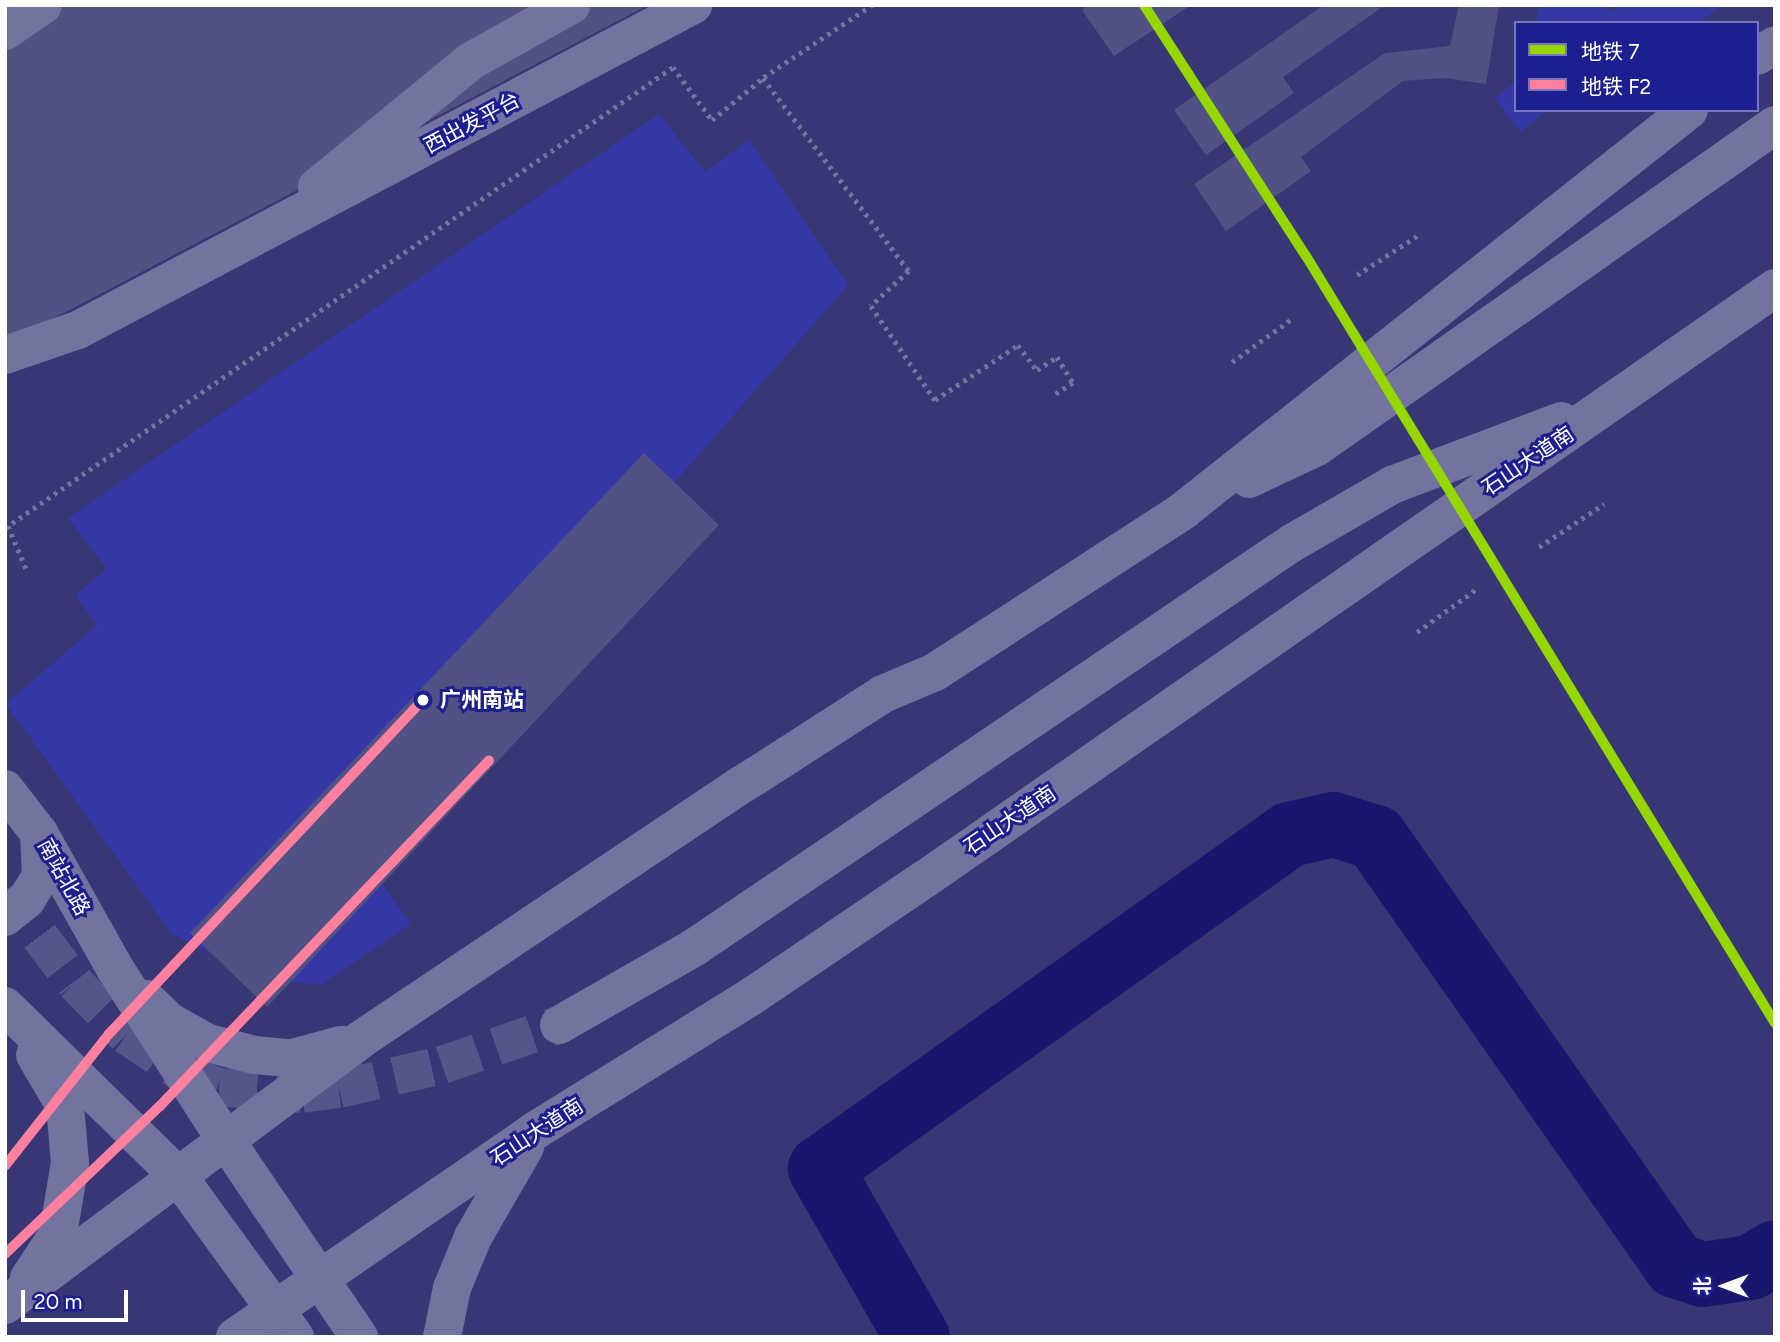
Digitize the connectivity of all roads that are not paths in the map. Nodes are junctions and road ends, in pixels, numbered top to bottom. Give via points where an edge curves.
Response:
1 (43, 5) edge
2 (571, 5) edge
3 (693, 5) edge
4 (5, 31) edge
5 (1775, 45) edge
6 (1759, 56) edge
7 (1686, 112) edge
8 (1775, 125) edge
9 (251, 241) junction
10 (1775, 288) edge
11 (5, 355) edge
12 (1622, 397) junction
13 (1184, 510) junction
14 (5, 789) edge
15 (39, 832) junction
16 (5, 917) edge
17 (116, 970) junction
18 (7, 1009) edge
19 (559, 1025) tunnel mouth
20 (360, 1040) junction
21 (536, 1130) junction
22 (225, 1139) junction
23 (178, 1176) junction
24 (318, 1280) junction
25 (10, 1302) edge
26 (286, 1323) edge
27 (235, 1337) edge
28 (359, 1337) edge
29 (442, 1337) edge

1 - 4 main road
2 - 9 main road, 西出发平台 via 471,61
3 - 9 main road, 西出发平台
5 - 6 main road
7 - 13 main road
8 - 13 main road via 1317,447
9 - 11 main road, 西出发平台 via 78,330
10 - 12 main road, 石山大道南
12 - 19 main road via 1392,485 1292,543 695,947
12 - 21 main road, 石山大道南 via 752,996
13 - 20 main road via 935,672 883,694 743,784
14 - 15 main road, 南站北路
15 - 16 main road via 41,876 27,899
15 - 17 main road, 南站北路
17 - 20 main road via 170,1022 208,1043 292,1058
17 - 22 main road
18 - 23 main road
18 - 25 main road via 65,1106 70,1163 58,1234
20 - 22 main road
21 - 24 main road, 石山大道南
21 - 29 main road via 472,1237 452,1288
22 - 23 main road
22 - 24 main road
23 - 25 main road
23 - 26 main road
24 - 26 main road, 石山大道南
24 - 28 main road
26 - 27 main road, 石山大道南

